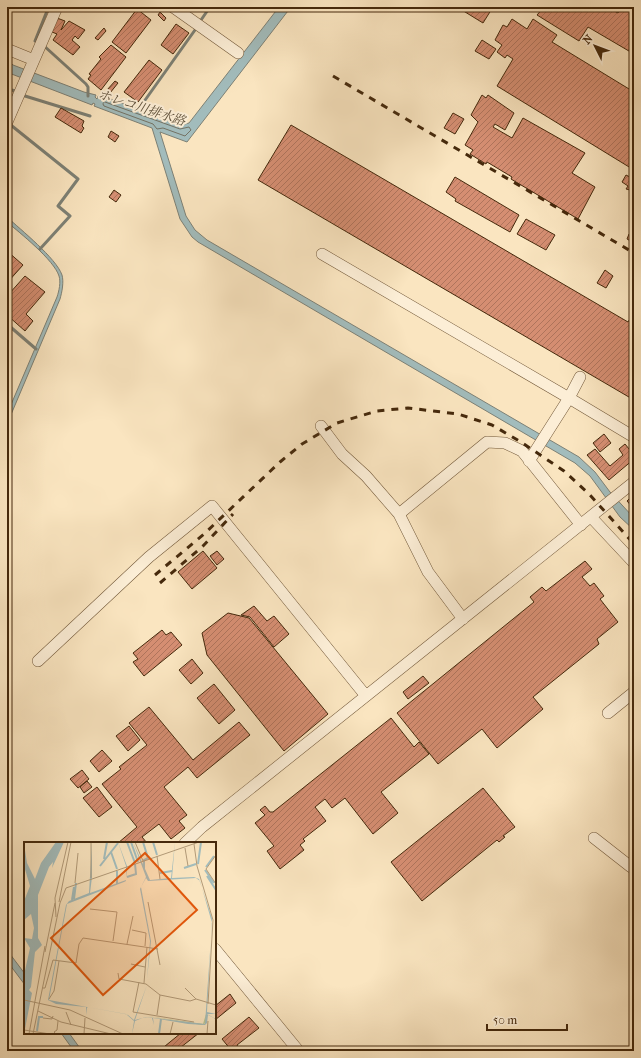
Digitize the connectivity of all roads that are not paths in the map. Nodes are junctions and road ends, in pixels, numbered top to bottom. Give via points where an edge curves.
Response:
1 (57, 7) edge
2 (173, 7) edge
3 (7, 49) edge
4 (238, 53) dead end
5 (32, 64) junction
6 (7, 122) edge
7 (322, 254) dead end
8 (580, 377) dead end
9 (569, 398) junction
10 (321, 426) dead end
11 (634, 437) edge
12 (530, 460) junction
13 (634, 482) edge
14 (399, 514) junction
15 (591, 517) junction
16 (580, 525) junction
17 (634, 563) edge
18 (462, 619) junction
19 (38, 661) dead end
20 (634, 692) edge
21 (366, 696) junction
22 (608, 713) dead end
23 (594, 838) dead end
24 (186, 842) edge
25 (634, 865) edge
26 (216, 950) edge
27 (294, 1051) edge

1 - 5 street
2 - 4 street
3 - 5 street
5 - 6 street
7 - 9 street
8 - 9 street
9 - 11 street
9 - 12 street
10 - 14 street via 342,454 366,476
12 - 14 street via 522,451 505,443 487,442
12 - 16 street
13 - 15 street
14 - 18 street via 428,572
15 - 16 street
15 - 17 street
16 - 18 street
18 - 21 street
19 - 21 street via 149,557 212,506
20 - 22 street
21 - 24 street
23 - 25 street via 631,867
26 - 27 street via 297,1049

